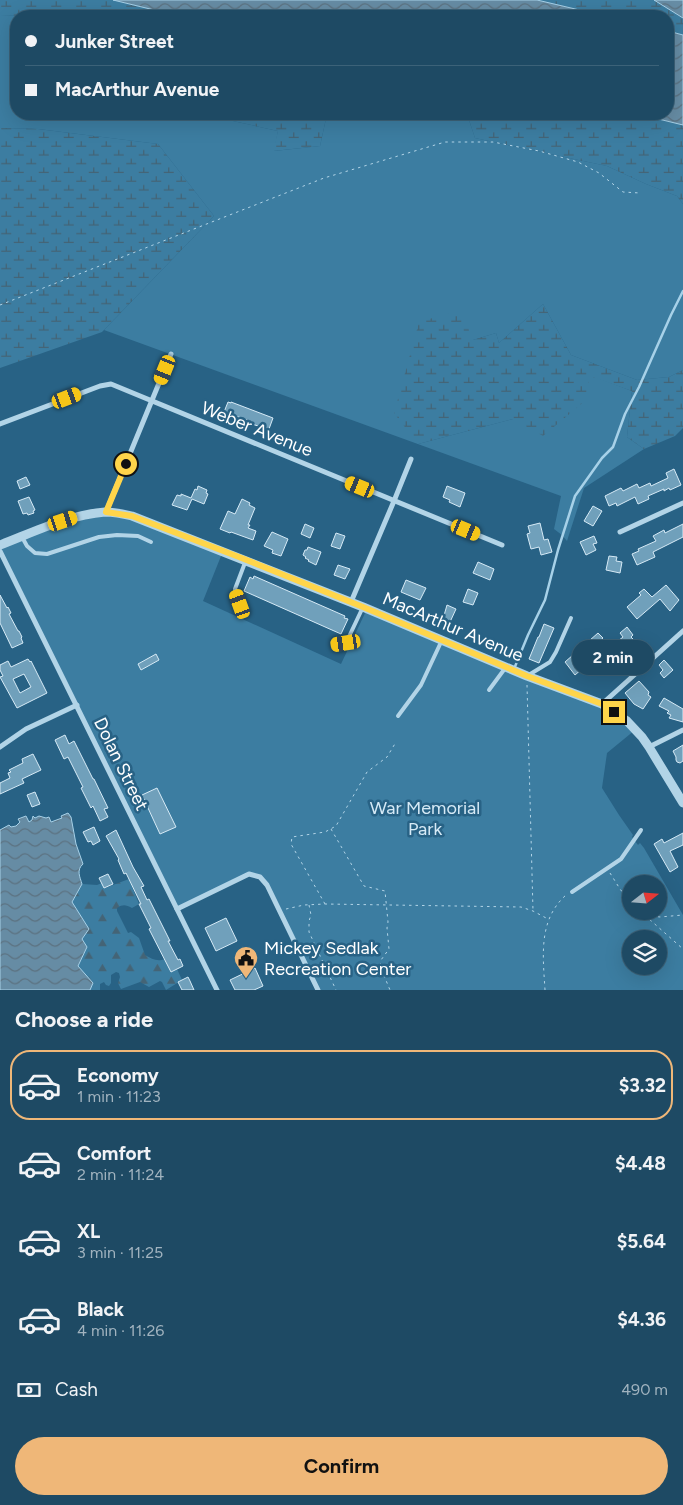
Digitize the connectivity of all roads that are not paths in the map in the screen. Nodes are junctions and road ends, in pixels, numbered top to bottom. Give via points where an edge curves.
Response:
1 (171, 354) dead end
2 (152, 401) junction
3 (0, 424) edge
4 (410, 459) dead end
5 (394, 501) junction
6 (683, 503) edge
7 (106, 512) junction
8 (620, 532) dead end
9 (22, 537) junction
10 (151, 542) dead end
11 (502, 544) dead end
12 (0, 545) edge
13 (0, 551) edge
14 (246, 560) junction
15 (351, 602) junction
16 (242, 605) dead end
17 (363, 607) junction
18 (571, 618) dead end
19 (683, 631) edge
20 (442, 640) junction
21 (335, 644) dead end
22 (506, 667) junction
23 (527, 676) junction
24 (489, 690) dead end
25 (602, 704) junction
26 (77, 705) junction
27 (398, 716) dead end
28 (683, 730) edge
29 (649, 746) junction
30 (0, 747) edge
31 (683, 803) edge
32 (642, 830) dead end
33 (572, 892) road end
34 (177, 909) junction
35 (217, 990) edge
36 (318, 990) edge

1 - 2 street
2 - 3 street, Weber Avenue via 111,384
2 - 5 street, Weber Avenue
2 - 7 street
4 - 5 street
5 - 11 street, Weber Avenue
5 - 15 street
6 - 8 street
7 - 9 street, MacArthur Avenue via 78,516
7 - 14 street, MacArthur Avenue via 132,516
9 - 10 lane via 35,553 47,554 99,537 138,536
9 - 12 street, MacArthur Avenue
13 - 26 street, Dolan Street
14 - 15 street, MacArthur Avenue
14 - 16 lane via 235,589
15 - 17 street, MacArthur Avenue
17 - 20 street, MacArthur Avenue
17 - 21 lane via 346,643
18 - 23 lane via 550,662
19 - 25 street
20 - 22 street, MacArthur Avenue
20 - 27 lane via 420,685
22 - 23 street, MacArthur Avenue
22 - 24 lane
23 - 25 street, MacArthur Avenue
25 - 29 street, MacArthur Avenue via 627,721
26 - 30 street via 26,729
26 - 34 street, Dolan Street
28 - 29 street
29 - 31 street, MacArthur Avenue
32 - 33 lane via 620,860
34 - 35 street, Dolan Street
34 - 36 street via 249,874 260,876

